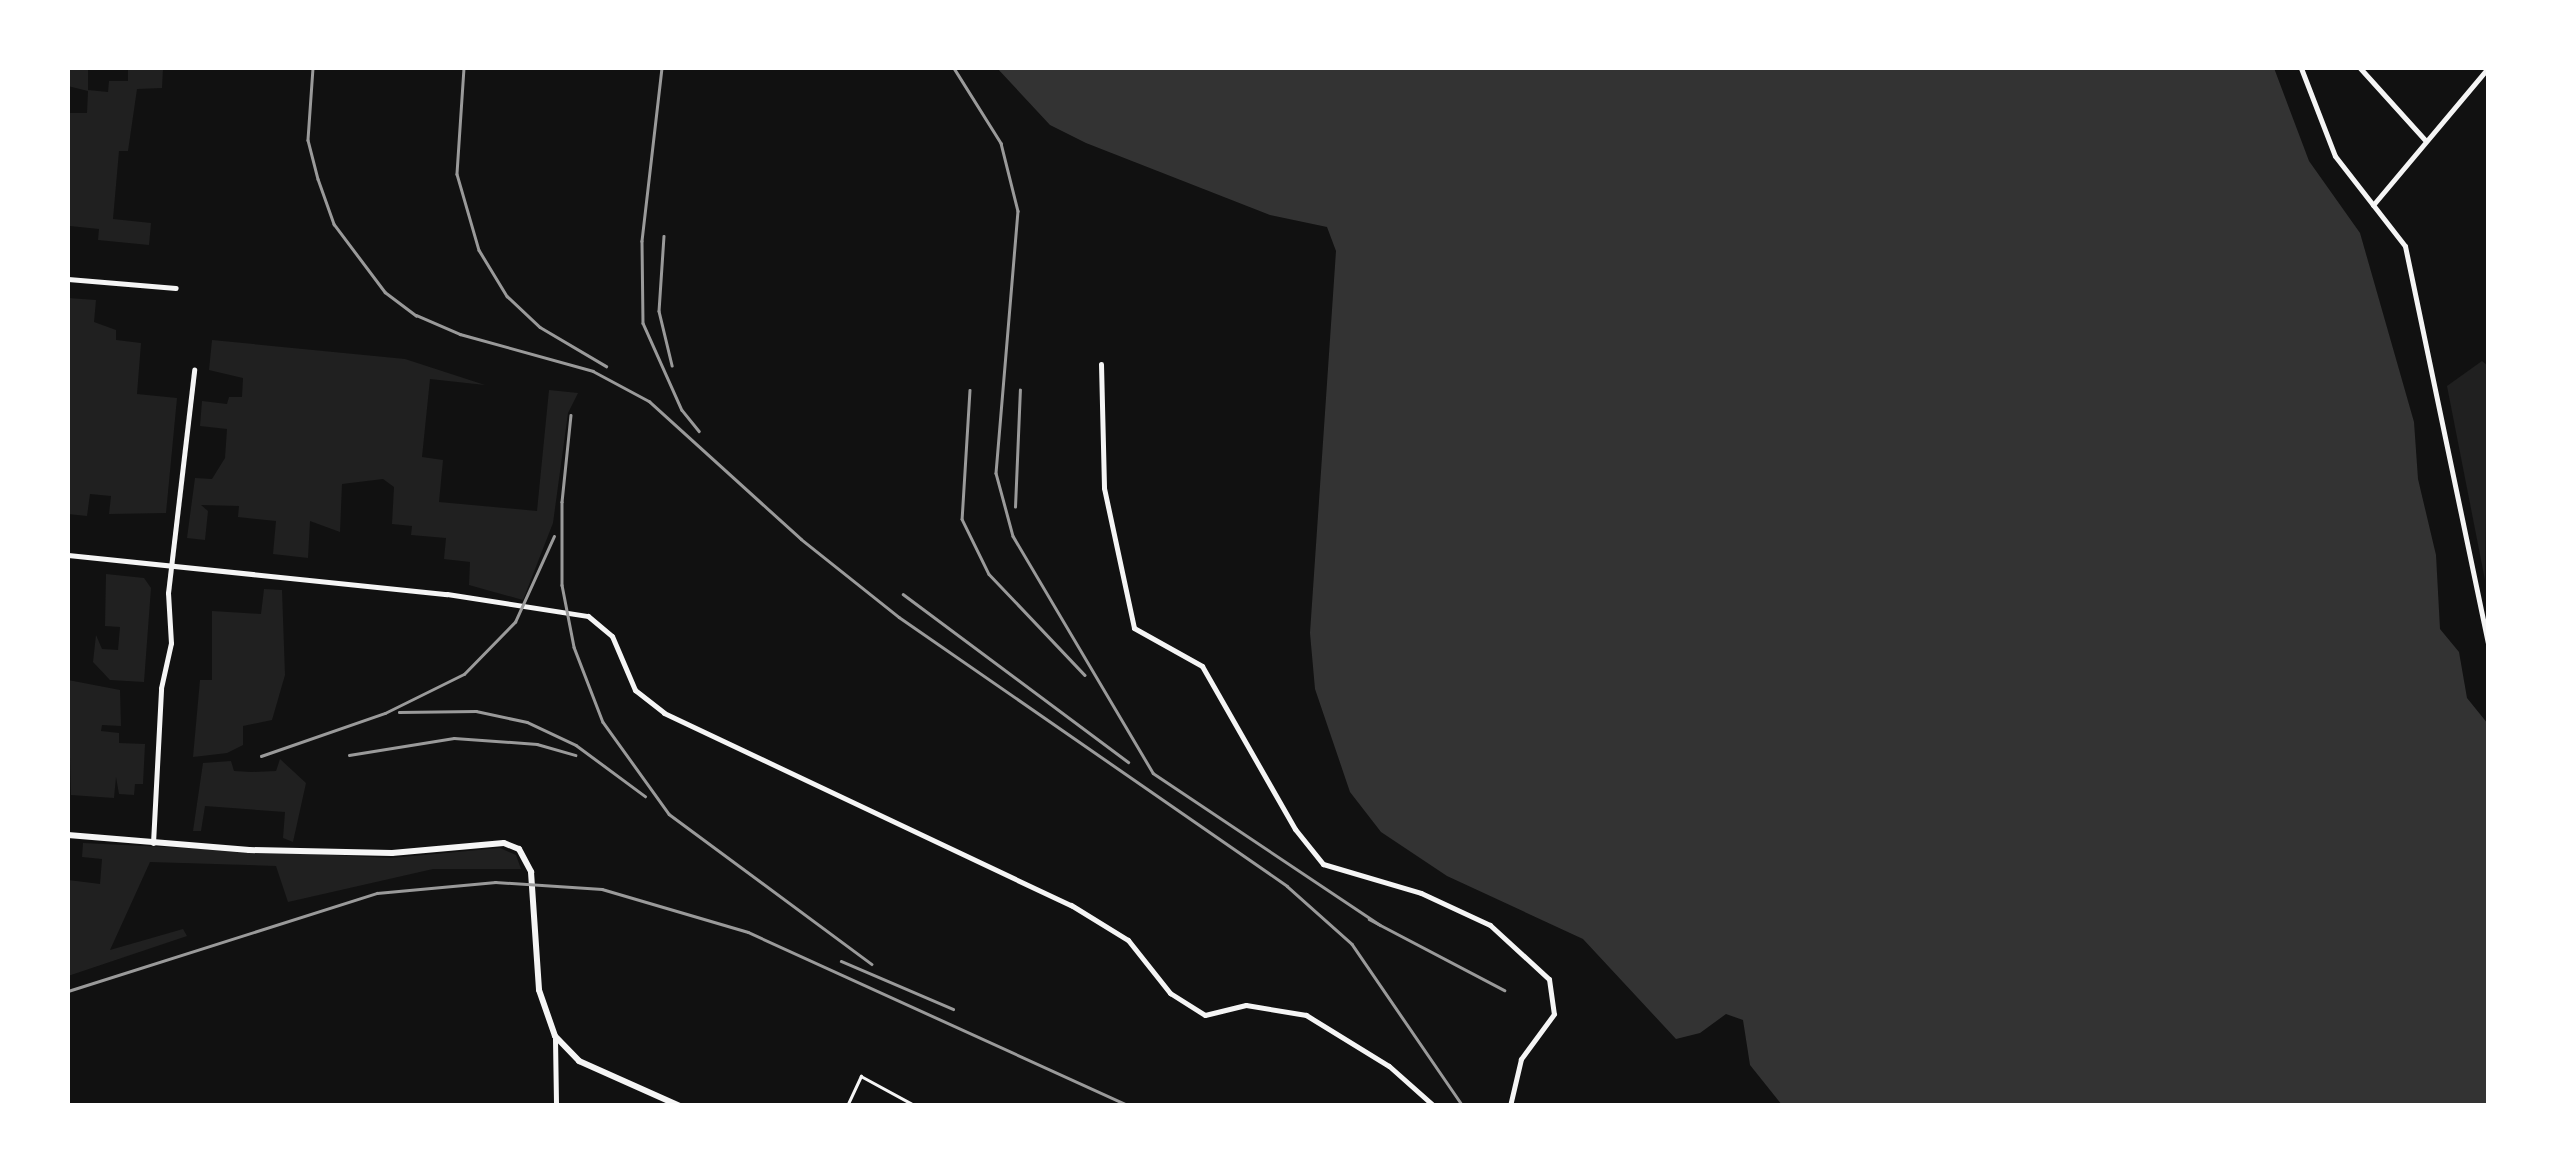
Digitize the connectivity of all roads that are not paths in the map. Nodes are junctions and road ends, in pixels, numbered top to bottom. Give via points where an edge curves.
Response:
1 (2302, 68) edge
2 (2360, 68) edge
3 (2488, 68) edge
4 (2479, 80) junction
5 (2488, 88) edge
6 (2425, 140) junction
7 (2373, 206) junction
8 (68, 279) edge
9 (176, 288) dead end
10 (1102, 364) dead end
11 (194, 370) dead end
12 (68, 556) edge
13 (171, 566) junction
14 (2488, 643) edge
15 (68, 835) edge
16 (154, 843) junction
17 (555, 1036) junction
18 (556, 1106) edge
19 (680, 1106) edge
20 (847, 1106) edge
21 (916, 1106) edge
22 (1434, 1106) edge
23 (1510, 1106) edge

1 - 7 street via 2335,156
2 - 6 street
3 - 4 street
4 - 5 street
4 - 6 street
6 - 7 street
7 - 14 street via 2406,246
8 - 9 street
10 - 23 street via 1104,488 1134,628 1202,666 1295,829 1323,864 1421,892 1490,925 1549,978 1554,1014 1521,1060
11 - 13 street
12 - 13 street
13 - 16 street
13 - 22 street via 525,606 600,624 635,690 664,713 1071,905 1128,940 1170,993 1204,1015 1246,1005 1306,1015 1389,1066
15 - 16 street
16 - 17 street via 376,853 504,844 519,849 531,872 539,990
17 - 18 street
17 - 19 street via 578,1061
20 - 21 lane via 861,1076

